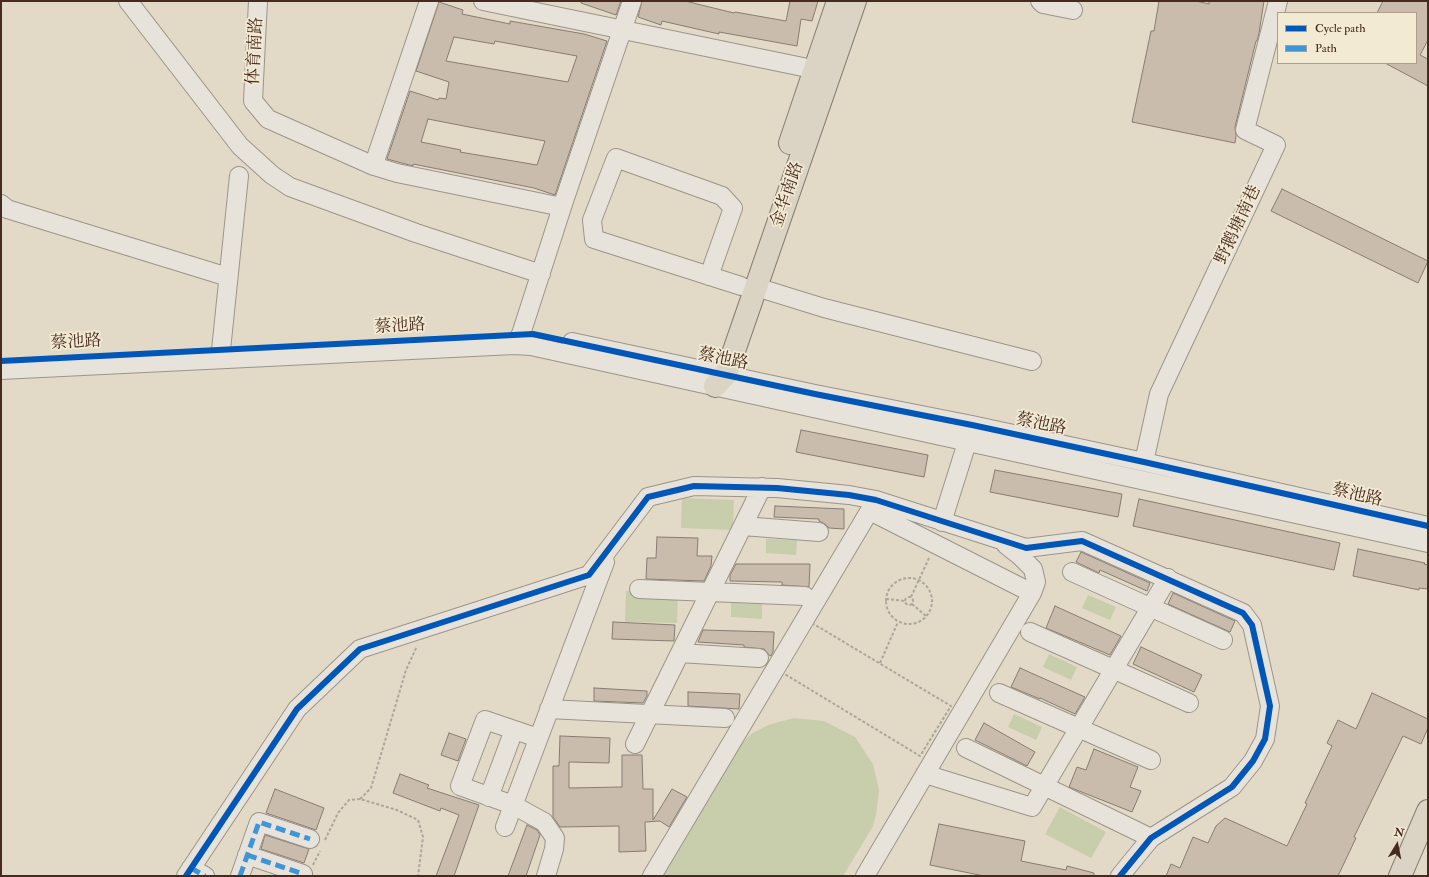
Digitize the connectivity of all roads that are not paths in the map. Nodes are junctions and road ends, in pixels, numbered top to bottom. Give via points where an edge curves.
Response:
1 (128, 1) edge
2 (258, 1) edge
3 (264, 1) edge
4 (429, 1) edge
5 (483, 1) edge
6 (632, 1) edge
7 (838, 1) edge
8 (855, 1) edge
9 (1040, 1) edge
10 (1278, 1) edge
11 (1073, 10) dead end
12 (622, 30) junction
13 (822, 72) junction
14 (256, 100) junction
15 (375, 161) junction
16 (238, 176) dead end
17 (1, 204) edge
18 (563, 204) junction
19 (541, 274) junction
20 (709, 276) junction
21 (228, 277) junction
22 (748, 286) junction
23 (518, 340) junction
24 (221, 354) junction
25 (1, 361) edge
26 (1032, 361) dead end
27 (1, 370) edge
28 (717, 377) junction
29 (970, 433) junction
30 (1144, 462) junction
31 (762, 487) junction
32 (873, 506) junction
33 (942, 522) junction
34 (743, 526) junction
35 (1428, 526) edge
36 (820, 532) dead end
37 (999, 540) junction
38 (1428, 543) edge
39 (610, 548) junction
40 (1072, 572) dead end
41 (1168, 578) junction
42 (639, 589) dead end
43 (711, 591) junction
44 (1032, 593) junction
45 (805, 596) dead end
46 (1150, 607) junction
47 (1030, 632) dead end
48 (1223, 640) dead end
49 (680, 654) junction
50 (759, 658) dead end
51 (1113, 670) junction
52 (999, 692) dead end
53 (1189, 703) dead end
54 (550, 708) junction
55 (650, 714) junction
56 (725, 718) dead end
57 (1079, 728) junction
58 (514, 730) junction
59 (538, 738) junction
60 (636, 744) dead end
61 (966, 748) dead end
62 (1151, 760) dead end
63 (925, 774) junction
64 (1044, 786) junction
65 (489, 797) junction
66 (513, 805) junction
67 (1428, 811) edge
68 (505, 827) dead end
69 (1151, 838) junction
70 (310, 839) dead end
71 (1428, 848) edge
72 (247, 855) junction
73 (308, 869) road end
74 (194, 873) edge
75 (240, 876) edge
76 (546, 876) edge
77 (652, 876) edge
78 (865, 876) edge
79 (1120, 876) edge
80 (1400, 876) edge
81 (1416, 876) edge

1 - 19 street via 240,146 290,188
2 - 14 street, 体育南路
3 - 14 street, 体育南路
4 - 15 street
5 - 12 street
6 - 12 street
7 - 13 main road, 金华南路
8 - 13 main road, 金华南路
9 - 11 street via 1043,4
10 - 30 street, 野鹅塘南巷 via 1245,130 1276,145 1159,394
12 - 13 street
12 - 18 street
13 - 22 main road, 金华南路
14 - 15 street via 271,116
14 - 18 street via 268,119 374,166 397,173
15 - 18 street via 396,168
16 - 21 street
17 - 21 street via 7,209
18 - 19 street
19 - 23 street
20 - 20 street via 594,239 592,220 616,158 722,196 733,208
20 - 22 street
21 - 24 street
22 - 26 street
22 - 28 main road, 金华南路
23 - 24 street, 蔡池路
23 - 28 street, 蔡池路 via 531,346
24 - 25 street, 蔡池路
24 - 27 street, 蔡池路
28 - 29 street, 蔡池路
29 - 30 street, 蔡池路
29 - 33 street
29 - 38 street, 蔡池路
30 - 35 street, 蔡池路
31 - 32 street via 849,494
31 - 34 street
31 - 39 street via 694,486 648,497
32 - 33 street
32 - 44 street via 936,544
32 - 77 street
33 - 37 street
34 - 36 street
34 - 43 street
37 - 41 street via 1026,548 1082,541
37 - 44 street via 1033,569 1036,582
39 - 54 street
39 - 74 street via 589,575 360,649 297,709
40 - 46 street
41 - 46 street
41 - 69 street via 1243,612 1252,625 1270,706 1265,739 1253,761 1232,787
42 - 43 street
43 - 45 street
43 - 49 street
44 - 63 street
46 - 48 street
46 - 51 street
47 - 51 street
49 - 50 street
49 - 55 street
51 - 53 street
51 - 57 street
52 - 57 street
54 - 55 street
54 - 59 street
55 - 56 street
55 - 60 street
57 - 62 street
57 - 64 street
58 - 59 street
58 - 65 street
58 - 65 street via 485,720 460,786
59 - 66 street
61 - 64 street
63 - 64 street via 1032,807
63 - 78 street
64 - 69 street
65 - 66 street
66 - 68 street
66 - 76 street via 544,822 555,838
67 - 80 main road
69 - 79 street
70 - 72 street via 259,822
71 - 81 main road
72 - 73 street
72 - 75 street

